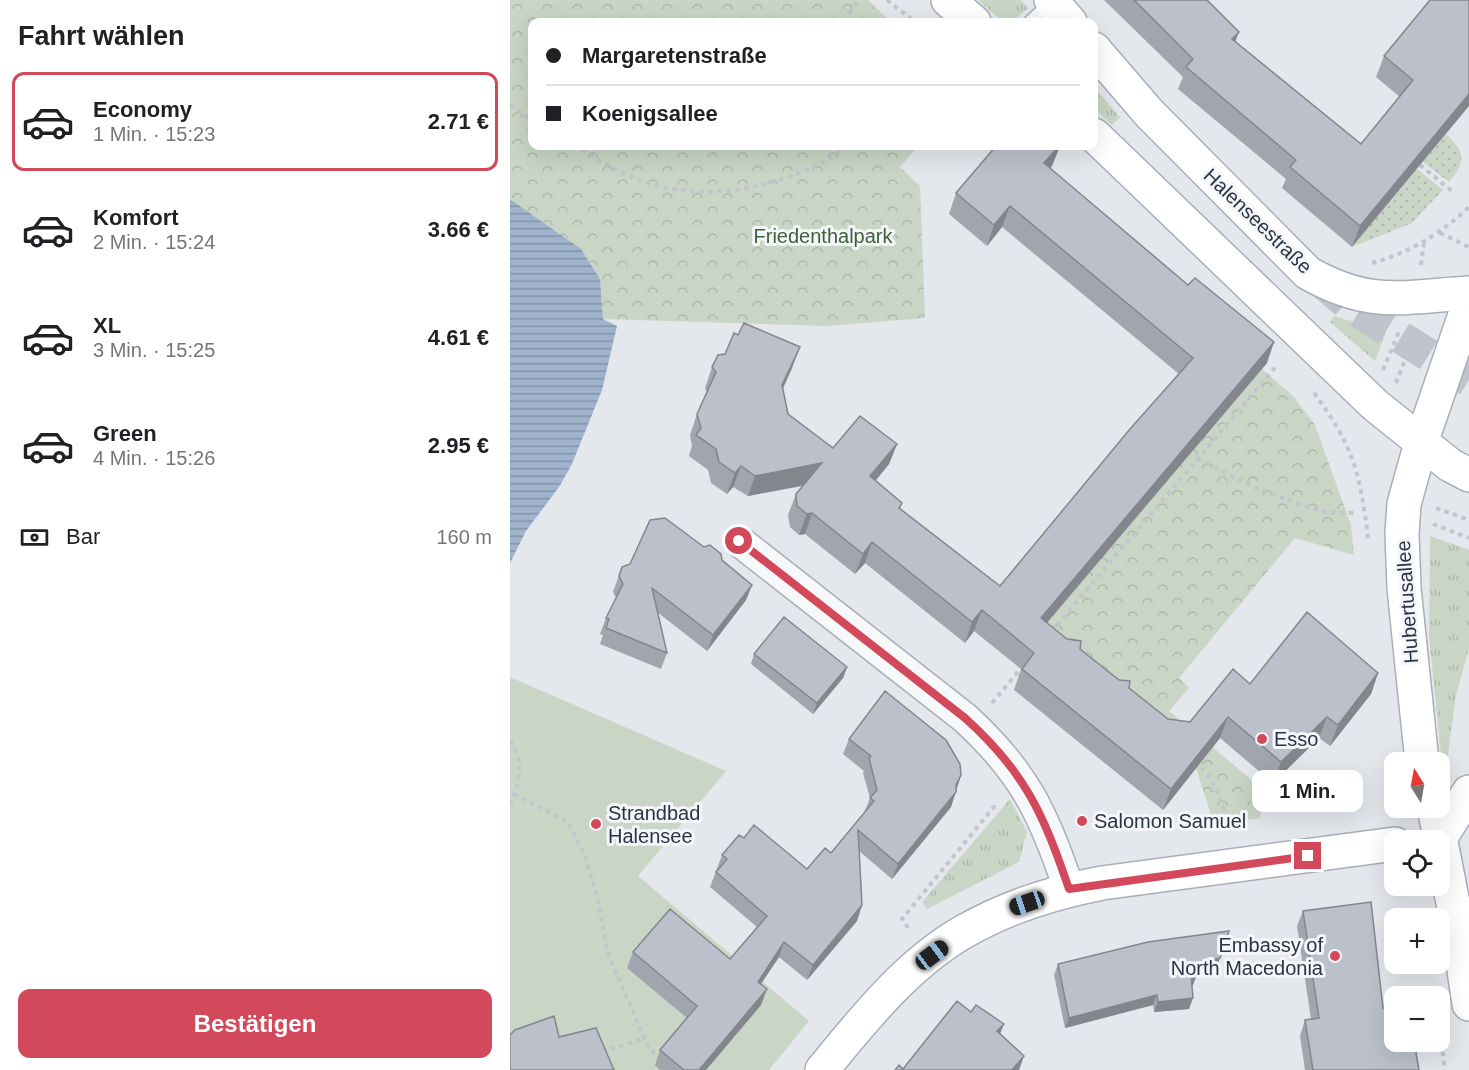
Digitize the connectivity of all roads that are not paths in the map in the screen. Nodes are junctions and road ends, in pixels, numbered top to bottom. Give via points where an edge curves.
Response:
1 (948, 0) edge
2 (969, 18) edge
3 (1098, 54) edge
4 (1098, 139) edge
5 (1469, 293) edge
6 (1469, 303) edge
7 (1421, 443) junction
8 (1469, 475) edge
9 (739, 541) dead end
10 (1421, 752) edge
11 (1469, 792) edge
12 (1432, 828) edge
13 (1384, 846) edge
14 (1069, 889) junction
15 (1469, 1004) edge
16 (822, 1070) edge

1 - 2 main road
3 - 5 main road, Halenseestraße via 1149,113 1308,273 1359,296 1389,299
4 - 7 main road via 1375,405
6 - 7 main road, Hubertusallee
7 - 8 main road
7 - 10 main road, Hubertusallee via 1406,494 1402,534
9 - 14 street via 995,745 1023,781 1050,835
11 - 12 main road
12 - 15 main road
13 - 14 main road
14 - 16 main road via 1006,910 964,931 916,967 865,1018

